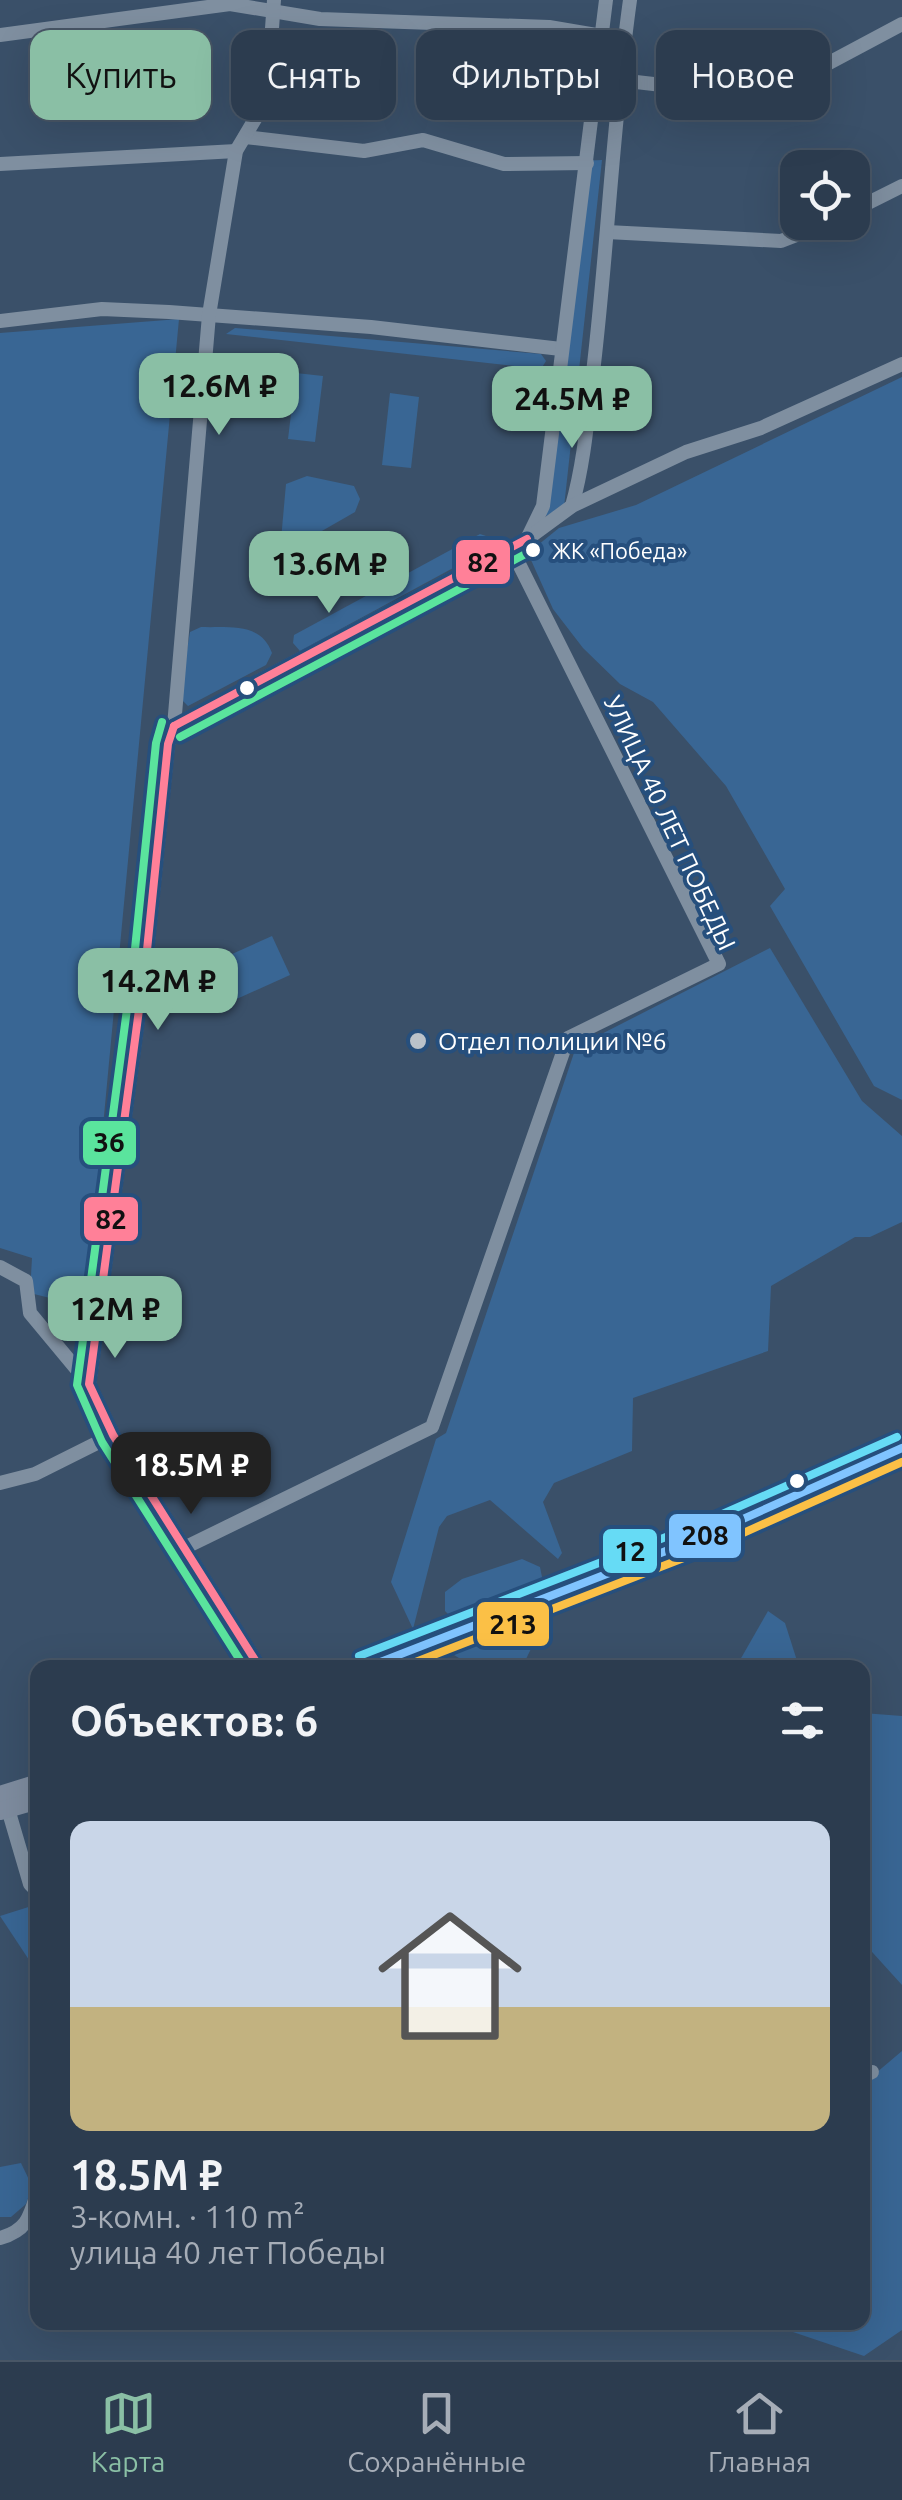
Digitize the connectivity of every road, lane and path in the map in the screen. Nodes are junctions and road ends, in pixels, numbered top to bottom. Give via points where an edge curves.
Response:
1 (606, 0) edge
2 (630, 0) edge
3 (274, 5) edge
4 (902, 24) edge
5 (567, 30) edge
6 (603, 30) edge
7 (626, 30) edge
8 (0, 35) edge
9 (636, 82) edge
10 (591, 120) edge
11 (616, 120) edge
12 (241, 144) junction
13 (586, 163) junction
14 (0, 164) edge
15 (902, 186) edge
16 (870, 202) edge
17 (606, 232) junction
18 (784, 240) edge
19 (209, 315) junction
20 (0, 320) edge
21 (561, 349) junction
22 (902, 364) edge
23 (572, 506) junction
24 (527, 540) junction
25 (510, 548) junction
26 (174, 726) junction
27 (0, 1267) edge
28 (88, 1384) junction
29 (113, 1434) junction
30 (902, 1448) edge
31 (0, 1483) edge
32 (184, 1548) junction
33 (255, 1660) edge
34 (385, 1660) edge
35 (30, 1788) edge
36 (30, 1801) edge
37 (3, 1805) edge
38 (30, 1884) edge
39 (30, 2217) edge
40 (0, 2238) edge

1 - 6 street
2 - 7 street
3 - 5 street via 320,19
3 - 8 street via 230,4
3 - 12 street via 267,99
4 - 9 street via 765,98
10 - 13 street
11 - 17 street
12 - 13 street via 364,151 423,140 504,164
12 - 14 street
12 - 19 street
13 - 21 street
15 - 16 street
17 - 18 street
17 - 23 street via 586,436
19 - 20 street via 102,309
19 - 21 street
19 - 26 street
21 - 24 street via 543,506
22 - 23 street via 761,428 701,445
23 - 24 street
24 - 25 street
25 - 26 street
25 - 32 street, УЛИЦА 40 ЛЕТ ПОБЕДЫ via 718,964 568,1038 432,1427
26 - 28 street
27 - 28 street via 26,1280 30,1313
28 - 29 street
29 - 31 street via 34,1474
29 - 32 street
30 - 34 main road via 756,1516
32 - 33 street
35 - 37 main road
36 - 37 main road
37 - 38 street
39 - 40 street via 18,2233

